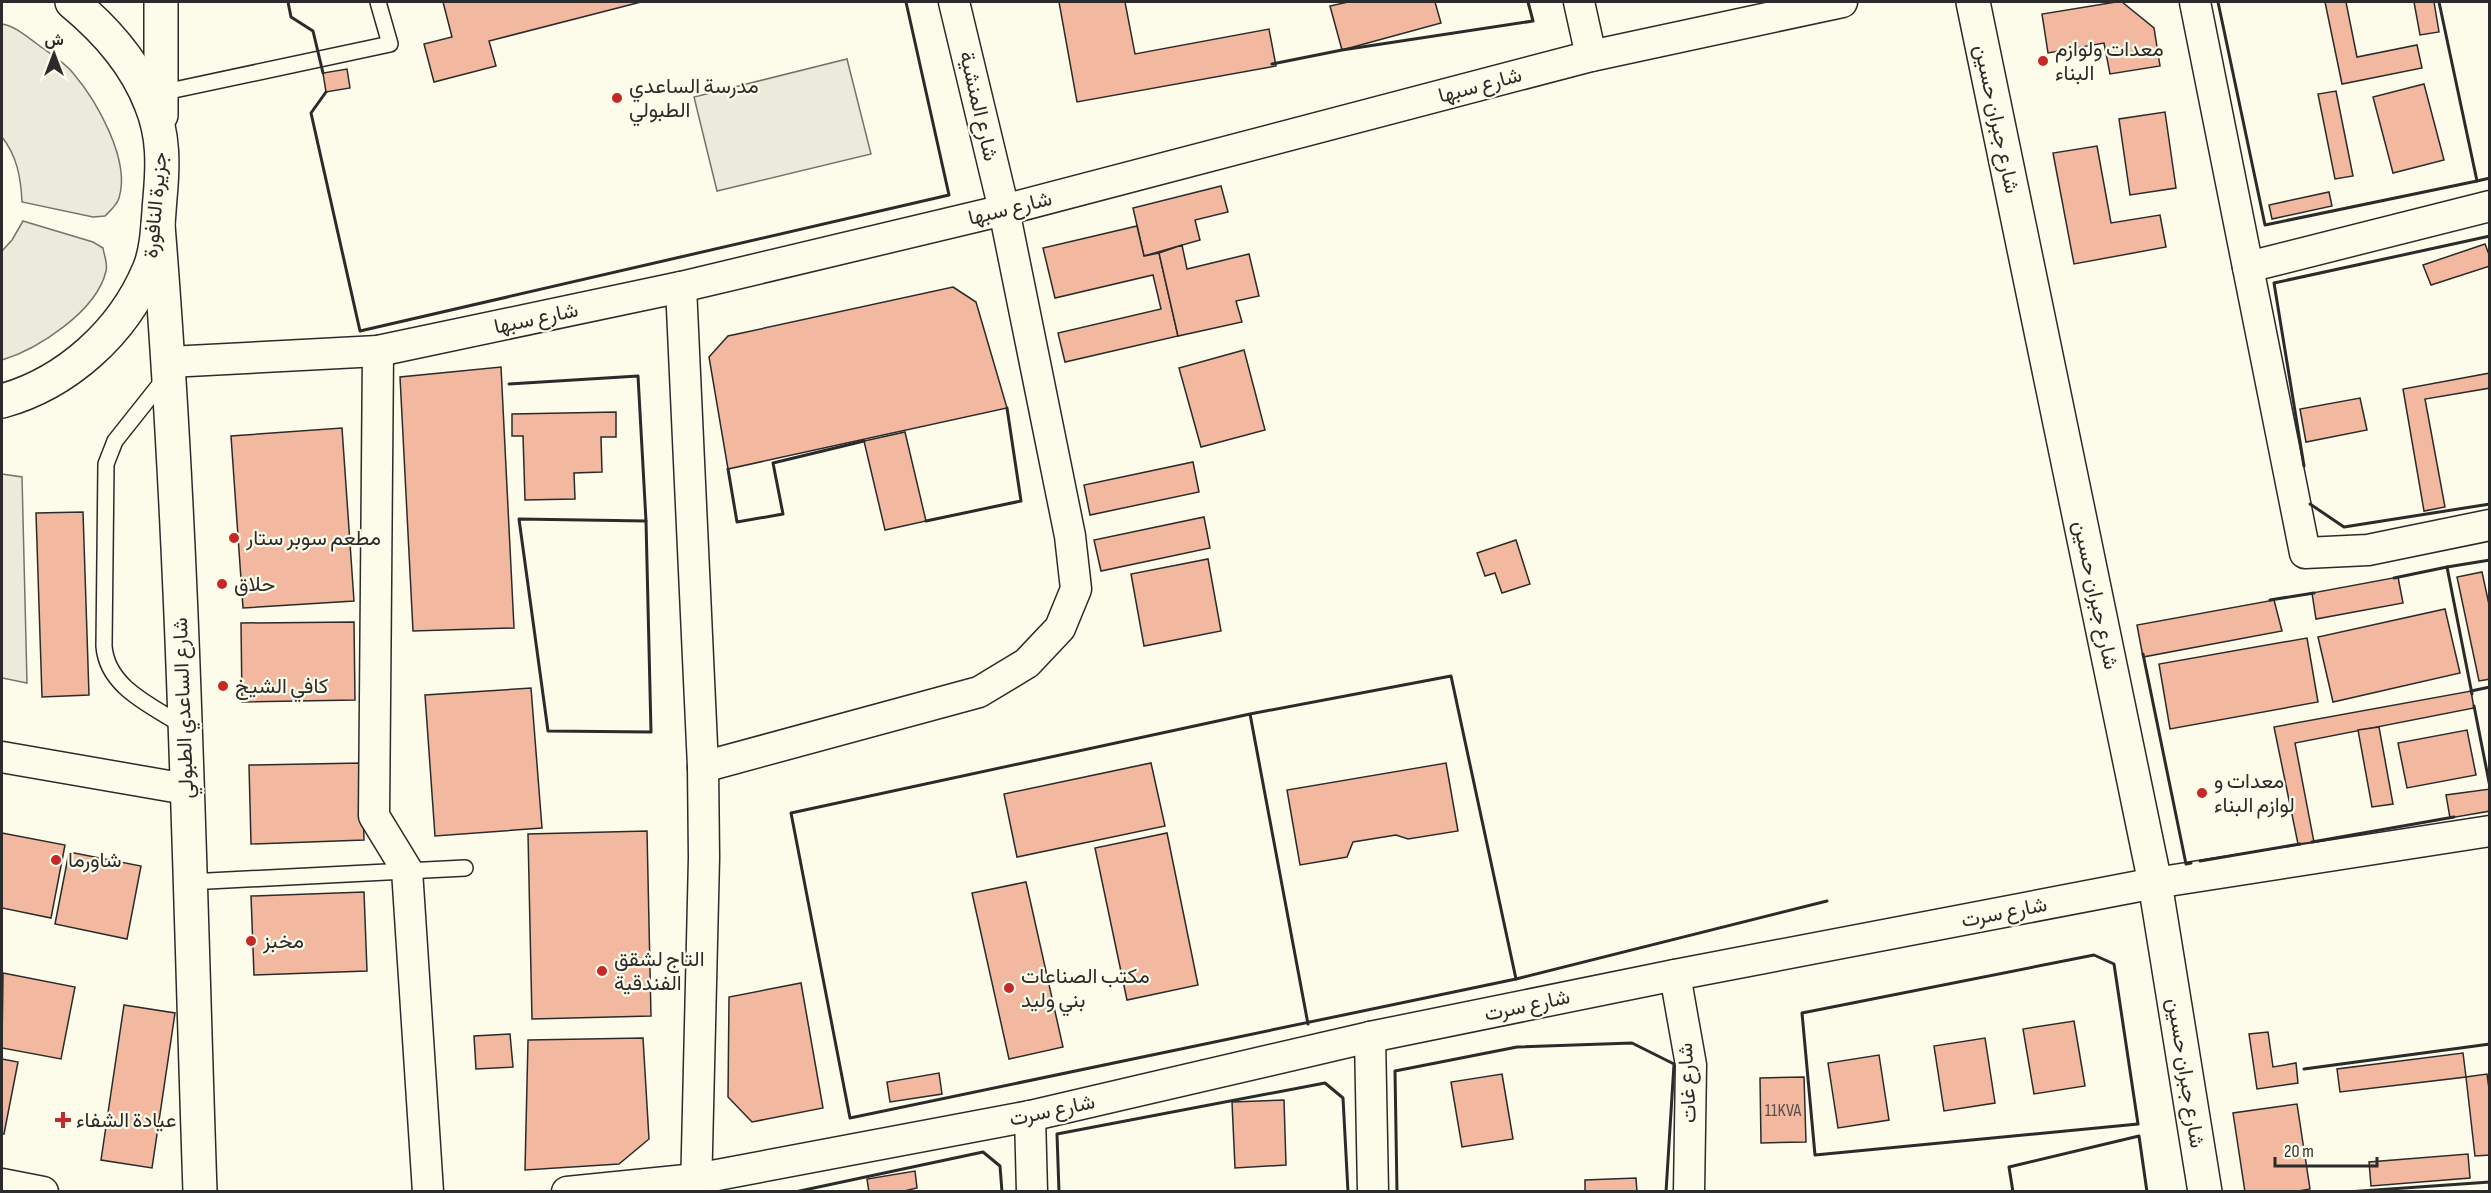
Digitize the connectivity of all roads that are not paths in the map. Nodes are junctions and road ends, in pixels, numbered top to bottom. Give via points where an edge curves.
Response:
1 (72, 2) edge
2 (160, 2) edge
3 (378, 2) edge
4 (954, 2) edge
5 (1579, 2) edge
6 (1842, 2) edge
7 (1973, 2) edge
8 (2195, 2) edge
9 (1591, 56) junction
10 (160, 93) junction
11 (163, 150) junction
12 (2490, 206) edge
13 (1004, 210) junction
14 (158, 225) junction
15 (2248, 267) junction
16 (681, 287) junction
17 (378, 351) junction
18 (169, 367) junction
19 (2, 401) edge
20 (2490, 525) edge
21 (185, 727) junction
22 (2, 757) edge
23 (703, 767) junction
24 (186, 789) junction
25 (2490, 831) edge
26 (465, 868) dead end
27 (407, 870) junction
28 (189, 882) junction
29 (2156, 883) junction
30 (1675, 975) junction
31 (1370, 1037) junction
32 (1030, 1116) junction
33 (2, 1184) edge
34 (696, 1185) edge
35 (43, 1191) edge
36 (200, 1191) edge
37 (428, 1191) edge
38 (567, 1191) edge
39 (1032, 1191) edge
40 (1373, 1191) edge
41 (1689, 1191) edge
42 (2205, 1191) edge

1 - 11 main road, جزيرة النافورة via 102,27 131,64 152,105
2 - 10 main road
3 - 10 lane via 390,44
4 - 13 street, شارع المنشية
5 - 9 street
6 - 9 street, شارع سبها
7 - 29 main road, شارع جبران حسين
8 - 15 street
9 - 13 street, شارع سبها
10 - 11 main road
11 - 14 main road, جزيرة النافورة
12 - 15 street
13 - 16 street, شارع سبها
13 - 23 street, شارع المنشية via 1070,536 1077,590 1060,628 1027,663 979,692
14 - 18 main road, شارع الساعدي الطبولي
14 - 19 main road, جزيرة النافورة via 150,268 128,309 98,346 61,375
15 - 20 street via 2305,553 2368,550
16 - 17 street, شارع سبها
16 - 23 street
17 - 18 street, شارع سبها
17 - 27 street via 374,816
18 - 21 main road, شارع الساعدي الطبولي
18 - 21 lane via 115,441 106,464 104,646 108,668 123,686
21 - 24 main road, شارع الساعدي الطبولي
22 - 24 street
23 - 34 street
24 - 28 main road, شارع الساعدي الطبولي
25 - 29 street, شارع سرت
26 - 27 lane
27 - 28 lane
27 - 37 street
28 - 36 main road, شارع الساعدي الطبولي
29 - 30 street, شارع سرت
29 - 42 main road, شارع جبران حسين
30 - 31 street, شارع سرت
30 - 41 street, شارع غات via 1691,1065
31 - 32 street, شارع سرت
31 - 40 street
32 - 34 street, شارع سرت
32 - 39 street
33 - 35 street
34 - 38 street, شارع سرت

